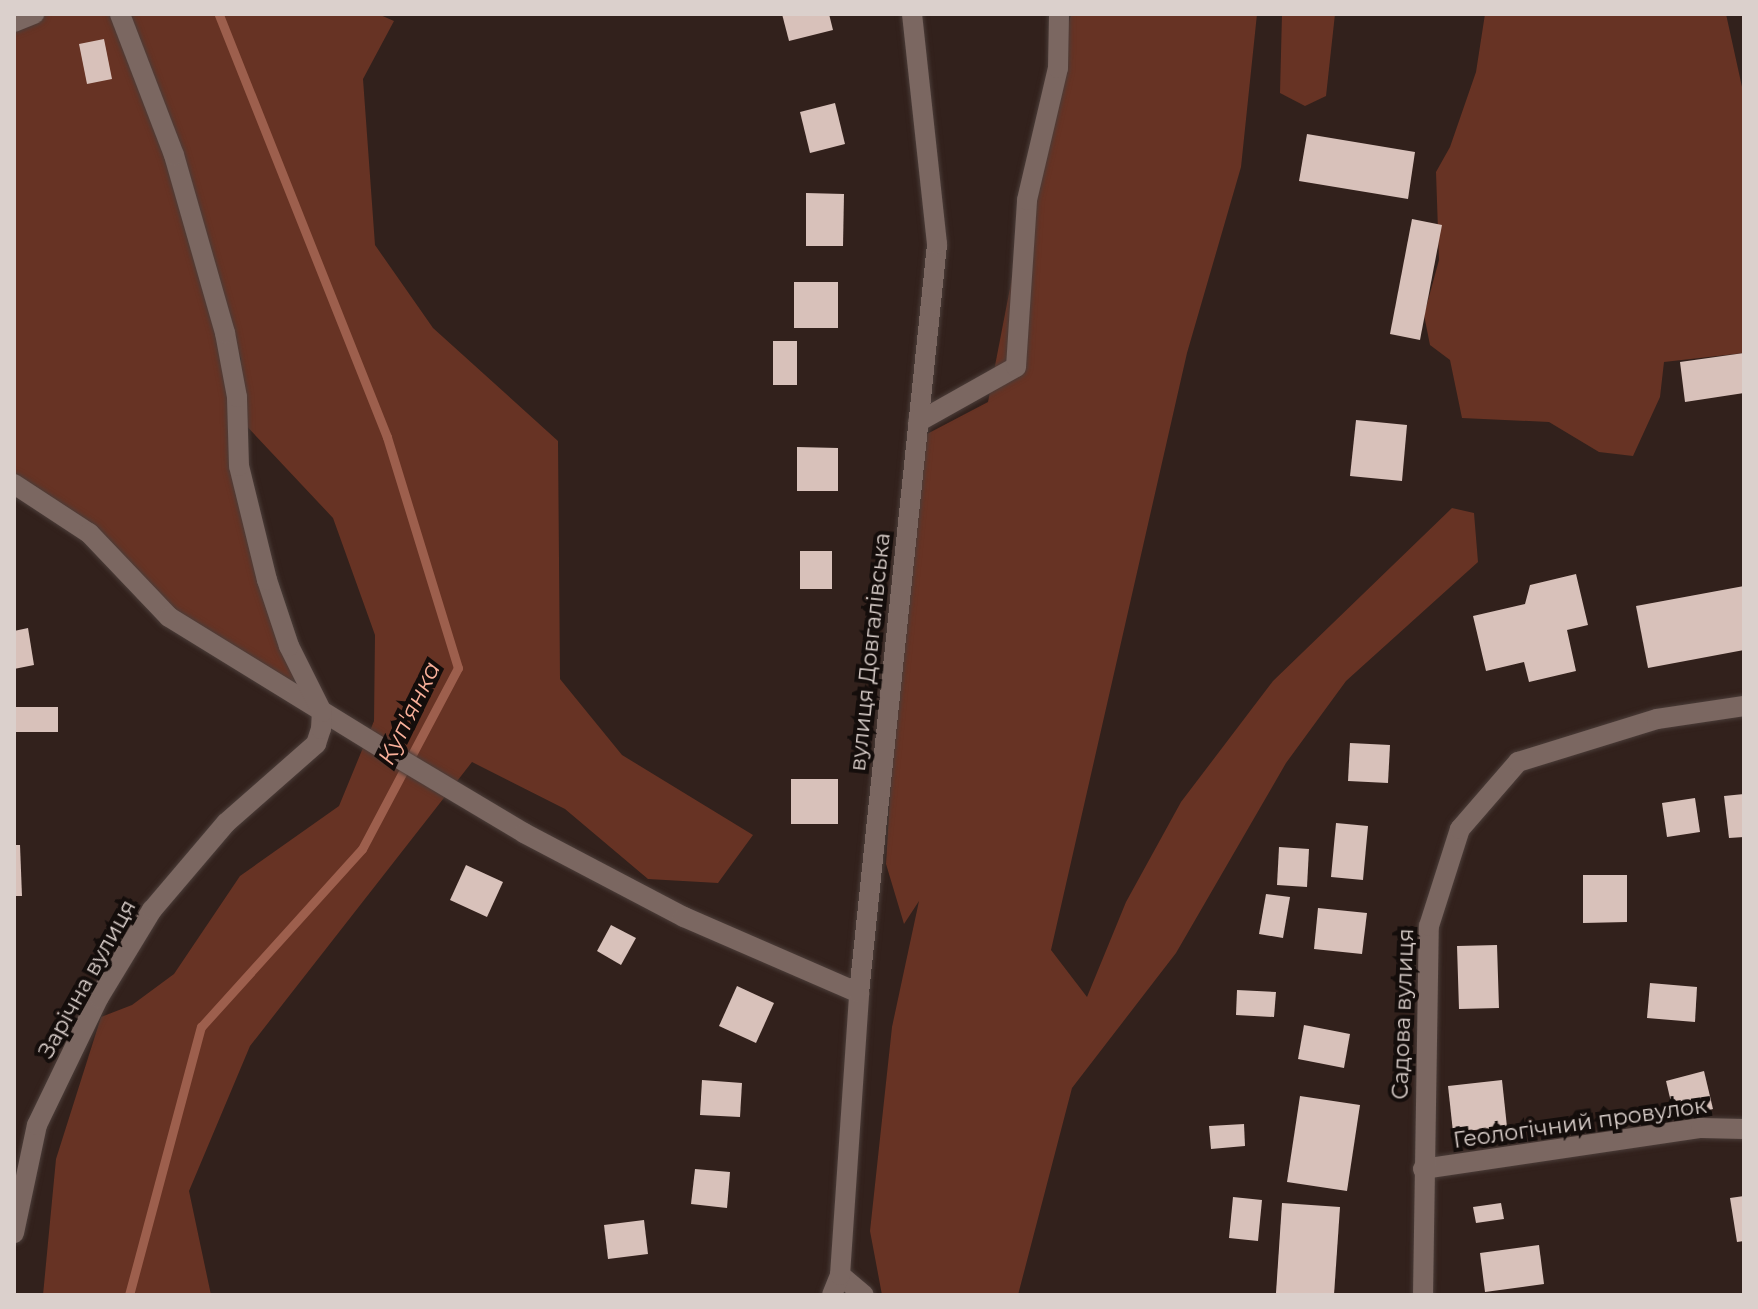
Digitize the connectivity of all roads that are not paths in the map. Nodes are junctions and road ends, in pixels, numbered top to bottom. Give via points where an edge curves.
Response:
1 (34, 14) edge
2 (120, 14) edge
3 (912, 14) edge
4 (1059, 14) edge
5 (14, 22) edge
6 (918, 422) junction
7 (14, 484) edge
8 (1744, 706) edge
9 (322, 712) junction
10 (859, 993) junction
11 (1744, 1129) edge
12 (1423, 1169) junction
13 (14, 1233) edge
14 (840, 1275) junction
15 (832, 1295) edge
16 (864, 1295) edge
17 (1423, 1295) edge

1 - 5 street
2 - 9 street via 174,155 225,333 237,397 239,466 267,580 289,646
3 - 6 street, вулиця Довгалівська via 937,244
4 - 6 street via 1058,68 1027,200 1016,367
6 - 10 street, вулиця Довгалівська
7 - 9 street via 89,533 169,617
8 - 12 street, Садова вулиця via 1657,719 1518,762 1460,829 1429,926
9 - 10 street via 524,833 684,917
9 - 13 street, Зарічна вулиця via 316,744 181,870 99,997 37,1125
10 - 14 street, вулиця Довгалівська
11 - 12 street, Геологічний провулок via 1701,1128
12 - 17 street, Садова вулиця
14 - 15 street, вулиця Довгалівська
14 - 16 street

